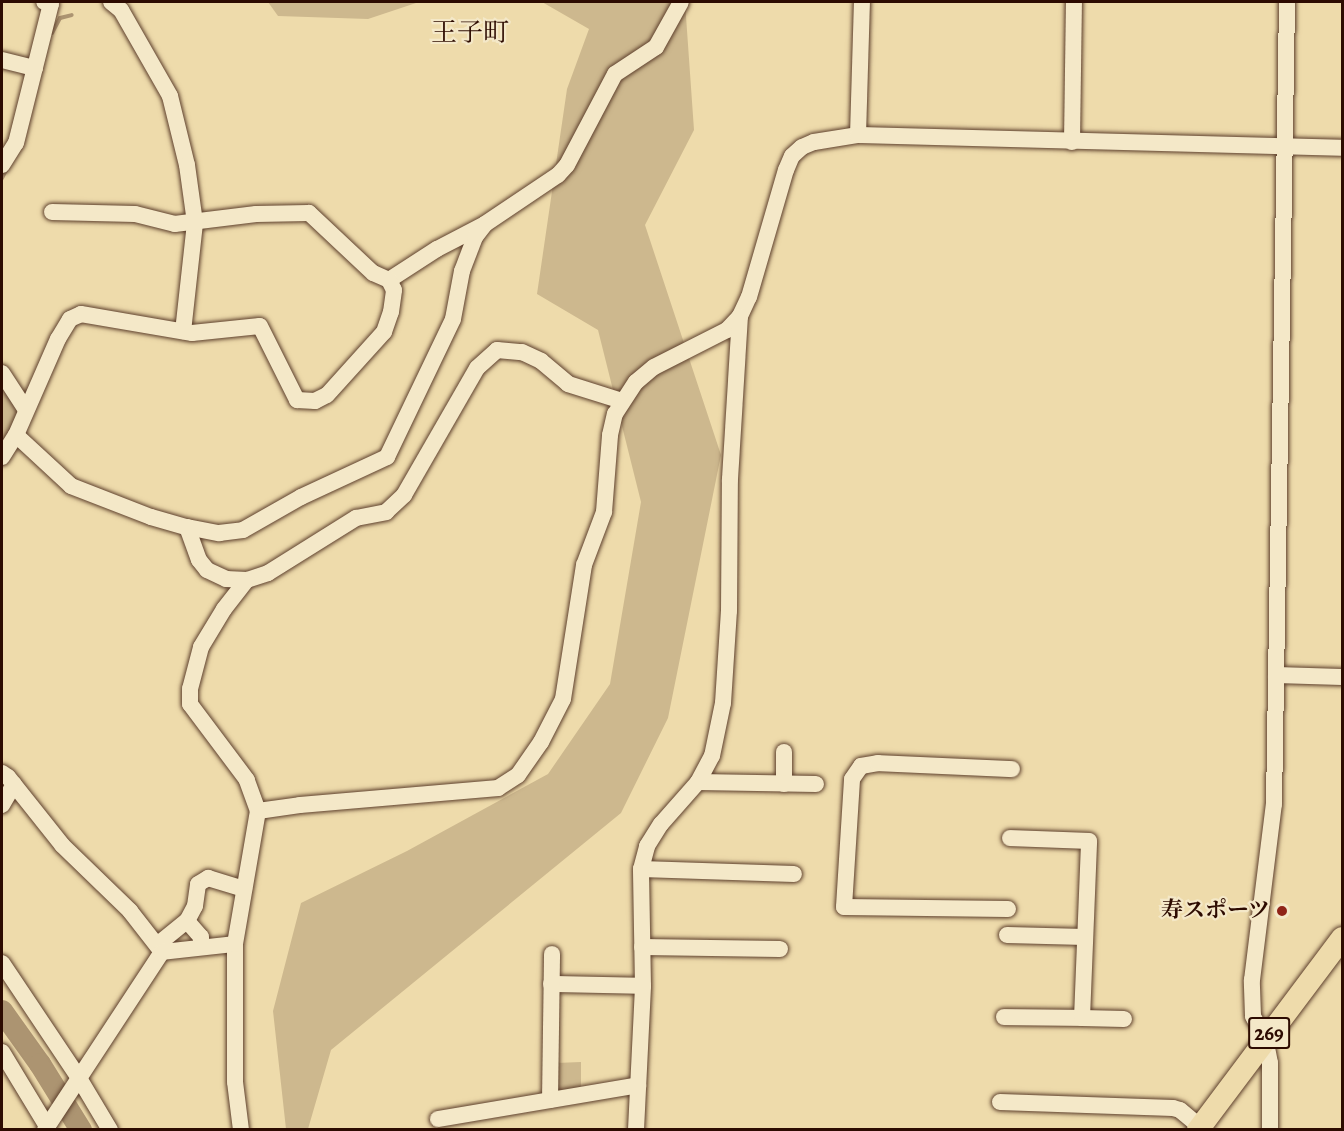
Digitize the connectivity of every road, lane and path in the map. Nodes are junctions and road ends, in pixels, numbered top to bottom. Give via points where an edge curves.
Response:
1 (44, 2) edge
2 (111, 2) edge
3 (681, 2) edge
4 (862, 2) edge
5 (1074, 2) edge
6 (1287, 2) edge
7 (2, 60) edge
8 (35, 68) junction
9 (858, 135) junction
10 (1072, 142) junction
11 (1283, 147) junction
12 (1342, 148) edge
13 (2, 165) edge
14 (52, 212) dead end
15 (195, 223) junction
16 (485, 224) junction
17 (389, 280) junction
18 (740, 316) junction
19 (183, 331) junction
20 (2, 373) edge
21 (622, 401) junction
22 (26, 410) junction
23 (16, 435) junction
24 (2, 457) edge
25 (187, 527) junction
26 (247, 580) junction
27 (1276, 675) junction
28 (1342, 677) edge
29 (784, 752) dead end
30 (1012, 769) dead end
31 (8, 779) edge
32 (698, 782) junction
33 (784, 784) junction
34 (816, 784) dead end
35 (2, 805) edge
36 (258, 811) junction
37 (1010, 838) dead end
38 (641, 869) junction
39 (794, 874) dead end
40 (244, 889) junction
41 (1008, 909) dead end
42 (187, 921) junction
43 (1007, 935) dead end
44 (1085, 937) junction
45 (1342, 938) edge
46 (235, 944) junction
47 (201, 946) junction
48 (642, 947) junction
49 (159, 949) junction
50 (780, 950) dead end
51 (552, 954) dead end
52 (2, 963) edge
53 (551, 984) junction
54 (643, 986) junction
55 (1004, 1017) dead end
56 (1082, 1018) junction
57 (1124, 1019) dead end
58 (1265, 1038) junction
59 (2, 1052) edge
60 (79, 1079) junction
61 (638, 1085) junction
62 (550, 1100) junction
63 (1000, 1102) dead end
64 (438, 1119) dead end
65 (1199, 1128) edge
66 (46, 1129) edge
67 (110, 1130) edge
68 (241, 1130) edge
69 (636, 1130) edge
70 (1270, 1130) edge

1 - 8 street via 51,4
2 - 15 street via 121,10 170,96 187,165
3 - 16 street via 656,47 615,74 567,165
4 - 9 street
5 - 10 street
6 - 11 street
7 - 8 street
8 - 13 street via 15,143
9 - 10 street
9 - 18 street via 814,142 792,156
10 - 11 street
11 - 12 street
11 - 27 street
14 - 15 street via 135,214 175,224
15 - 17 street via 256,214 309,213 373,273
15 - 19 street
16 - 17 street
16 - 25 street via 475,237 462,271 453,319 387,457 301,497 243,530 219,533
17 - 19 street via 394,290 384,332 327,395 315,401 297,400 260,326
18 - 21 street via 727,330 654,367
18 - 32 street via 723,703 712,756
19 - 22 street via 81,314 70,319
20 - 22 street
21 - 26 street via 568,384 541,361 522,352 497,350 477,368 404,495 386,512 356,518 268,573
21 - 36 street via 610,435 604,512 584,565 563,699 518,775 498,788
22 - 23 street
23 - 24 street
23 - 25 street via 71,486
25 - 26 street via 199,560 207,570 226,579
26 - 36 street via 201,647 189,689 190,704 247,780
27 - 28 street
27 - 58 street via 1274,804 1252,980 1253,1016
29 - 33 street
30 - 41 street via 878,763 861,766 852,779 844,907
31 - 35 street
31 - 49 street via 62,845 130,911
32 - 33 street
32 - 38 street via 661,824 647,846
33 - 34 street
36 - 40 street
37 - 44 street via 1089,841
38 - 39 street
38 - 48 street
40 - 42 street via 208,878 198,884 195,906
40 - 46 street
42 - 47 street via 201,937
42 - 49 street
43 - 44 street
44 - 56 street
45 - 58 highway, 269
46 - 47 street
46 - 68 street via 235,1082
47 - 49 street
48 - 50 street
48 - 54 street
49 - 60 street
51 - 53 street
52 - 60 street
53 - 54 street
53 - 62 street
54 - 61 street
55 - 56 street
56 - 57 street
58 - 65 highway, 269
58 - 70 street via 1270,1063
59 - 66 street
60 - 66 street
60 - 67 street
61 - 62 street
61 - 69 street
62 - 64 street
63 - 65 street via 1173,1108

